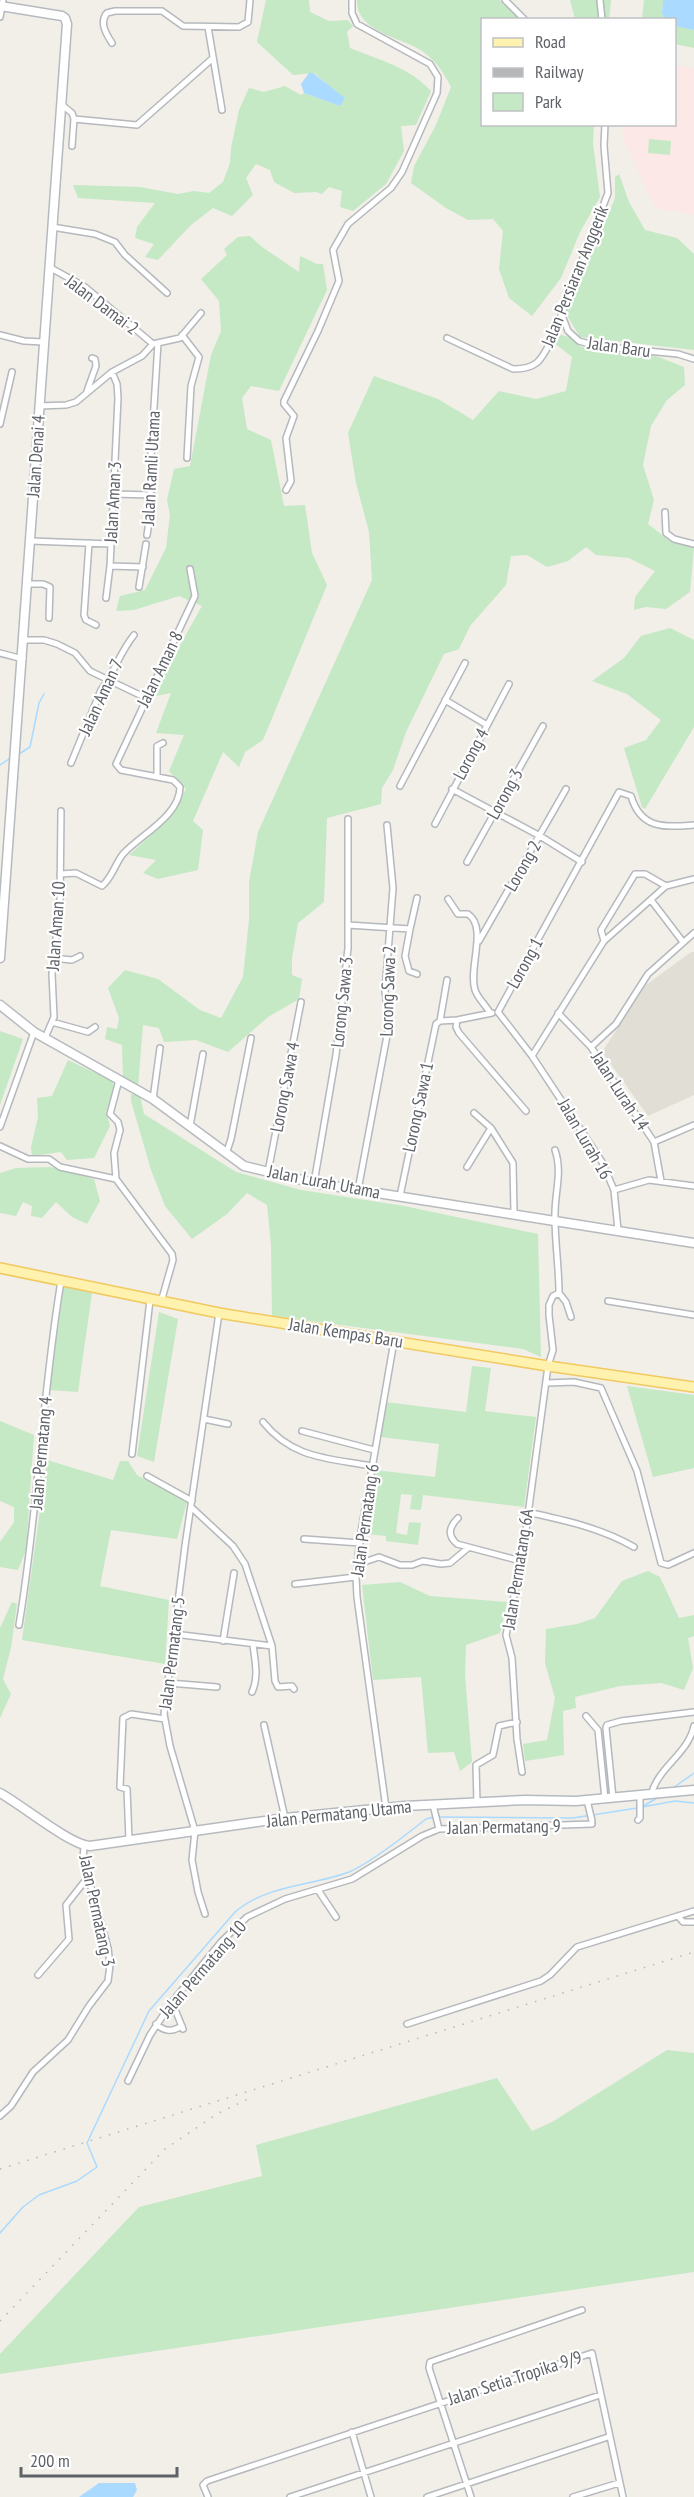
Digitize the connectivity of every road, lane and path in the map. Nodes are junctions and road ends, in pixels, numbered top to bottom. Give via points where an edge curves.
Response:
1 (250, 0) edge
2 (352, 0) edge
3 (505, 0) edge
4 (600, 0) edge
5 (2, 4) edge
6 (0, 17) edge
7 (523, 18) edge
8 (602, 18) edge
9 (208, 27) junction
10 (112, 43) dead end
11 (213, 58) junction
12 (62, 105) junction
13 (222, 110) dead end
14 (74, 118) junction
15 (605, 126) edge
16 (72, 146) dead end
17 (52, 227) junction
18 (49, 267) junction
19 (167, 293) dead end
20 (201, 312) dead end
21 (561, 312) junction
22 (182, 334) junction
23 (0, 335) edge
24 (447, 338) dead end
25 (43, 342) junction
26 (156, 344) junction
27 (92, 358) dead end
28 (694, 359) edge
29 (12, 372) dead end
30 (112, 372) junction
31 (87, 393) junction
32 (39, 406) junction
33 (0, 424) edge
34 (187, 458) dead end
35 (286, 490) dead end
36 (114, 494) junction
37 (152, 495) junction
38 (665, 512) dead end
39 (147, 535) dead end
40 (31, 541) junction
41 (88, 543) junction
42 (111, 544) junction
43 (146, 544) dead end
44 (694, 544) edge
45 (110, 566) junction
46 (143, 567) junction
47 (189, 569) dead end
48 (28, 584) junction
49 (139, 587) dead end
50 (106, 598) dead end
51 (49, 618) dead end
52 (96, 625) dead end
53 (134, 635) dead end
54 (24, 640) junction
55 (0, 652) edge
56 (23, 659) junction
57 (465, 663) dead end
58 (108, 680) junction
59 (509, 684) dead end
60 (146, 698) junction
61 (445, 700) junction
62 (487, 725) junction
63 (543, 726) dead end
64 (163, 743) dead end
65 (71, 763) dead end
66 (158, 776) junction
67 (400, 786) dead end
68 (452, 789) junction
69 (566, 789) dead end
70 (496, 811) junction
71 (61, 812) dead end
72 (348, 819) dead end
73 (435, 824) dead end
74 (387, 825) dead end
75 (694, 825) edge
76 (540, 836) junction
77 (467, 862) dead end
78 (582, 862) junction
79 (60, 874) junction
80 (694, 879) edge
81 (666, 886) junction
82 (417, 898) dead end
83 (448, 899) dead end
84 (651, 900) junction
85 (348, 925) junction
86 (390, 928) junction
87 (410, 929) junction
88 (694, 933) edge
89 (479, 941) junction
90 (604, 941) junction
91 (683, 942) junction
92 (80, 956) dead end
93 (0, 958) edge
94 (53, 958) junction
95 (417, 974) dead end
96 (447, 980) dead end
97 (301, 1002) dead end
98 (0, 1005) edge
99 (498, 1012) junction
100 (490, 1013) junction
101 (558, 1013) junction
102 (457, 1020) junction
103 (440, 1021) junction
104 (52, 1023) junction
105 (95, 1027) dead end
106 (34, 1032) junction
107 (45, 1038) junction
108 (251, 1038) dead end
109 (591, 1047) junction
110 (160, 1048) dead end
111 (203, 1054) dead end
112 (532, 1056) junction
113 (119, 1080) junction
114 (153, 1099) junction
115 (526, 1111) dead end
116 (2, 1112) edge
117 (474, 1113) dead end
118 (694, 1125) edge
119 (0, 1126) edge
120 (190, 1126) junction
121 (491, 1128) junction
122 (654, 1142) junction
123 (0, 1146) edge
124 (555, 1149) dead end
125 (226, 1154) junction
126 (467, 1167) dead end
127 (268, 1172) junction
128 (116, 1179) junction
129 (661, 1181) junction
130 (314, 1184) junction
131 (694, 1186) edge
132 (358, 1190) junction
133 (614, 1190) junction
134 (400, 1196) junction
135 (514, 1213) junction
136 (555, 1220) junction
137 (618, 1230) junction
138 (694, 1243) edge
139 (0, 1268) edge
140 (61, 1281) junction
141 (559, 1293) junction
142 (150, 1300) junction
143 (608, 1301) dead end
144 (161, 1302) junction
145 (219, 1313) junction
146 (694, 1315) edge
147 (571, 1317) dead end
148 (394, 1341) junction
149 (548, 1366) junction
150 (547, 1383) junction
151 (694, 1387) edge
152 (204, 1419) junction
153 (263, 1422) dead end
154 (228, 1424) dead end
155 (302, 1431) dead end
156 (374, 1450) junction
157 (132, 1454) dead end
158 (371, 1466) junction
159 (147, 1476) dead end
160 (191, 1504) junction
161 (527, 1512) junction
162 (458, 1518) dead end
163 (304, 1539) dead end
164 (360, 1543) junction
165 (634, 1546) dead end
166 (468, 1548) junction
167 (694, 1553) edge
168 (521, 1561) junction
169 (358, 1564) junction
170 (234, 1573) dead end
171 (356, 1577) junction
172 (295, 1584) dead end
173 (19, 1625) dead end
174 (174, 1635) junction
175 (224, 1641) junction
176 (253, 1645) junction
177 (272, 1646) junction
178 (169, 1683) junction
179 (217, 1687) dead end
180 (294, 1689) dead end
181 (252, 1692) dead end
182 (694, 1712) edge
183 (586, 1716) dead end
184 (165, 1719) junction
185 (517, 1722) junction
186 (264, 1725) dead end
187 (694, 1726) edge
188 (522, 1772) dead end
189 (694, 1790) edge
190 (0, 1793) edge
191 (654, 1794) junction
192 (609, 1799) junction
193 (640, 1799) junction
194 (477, 1803) junction
195 (588, 1805) junction
196 (386, 1808) junction
197 (433, 1808) junction
198 (285, 1818) junction
199 (639, 1818) dead end
200 (438, 1827) junction
201 (195, 1831) junction
202 (129, 1840) junction
203 (84, 1846) junction
204 (88, 1877) junction
205 (318, 1890) junction
206 (694, 1911) edge
207 (205, 1914) dead end
208 (678, 1916) junction
209 (336, 1917) dead end
210 (694, 1922) edge
211 (38, 1975) dead end
212 (172, 2002) junction
213 (156, 2024) junction
214 (407, 2024) dead end
215 (128, 2081) dead end
216 (0, 2116) edge
217 (582, 2310) dead end
218 (600, 2395) junction
219 (439, 2402) junction
220 (352, 2432) junction
221 (609, 2437) junction
222 (453, 2442) junction
223 (364, 2472) junction
224 (619, 2483) junction
225 (466, 2484) junction
226 (208, 2497) edge
227 (290, 2497) edge
228 (372, 2497) edge
229 (427, 2497) edge
230 (471, 2497) edge
231 (573, 2497) edge
232 (622, 2497) edge

1 - 9 street via 250,15 244,26
2 - 35 street via 357,24 430,64 438,77 437,93 402,172 391,188 348,224 333,250 339,281 284,401 294,416 286,438 291,481
3 - 7 street
4 - 8 street
5 - 6 street
5 - 12 street, Jalan Denai 4 via 65,18
9 - 10 street via 183,26 162,11 115,11 107,13 103,21
9 - 11 street
11 - 13 street
11 - 14 street via 137,125
12 - 14 street
12 - 17 street, Jalan Denai 4
14 - 16 street
15 - 21 street, Jalan Persiaran Anggerik via 608,193
17 - 18 street, Jalan Denai 4
17 - 19 street via 95,234 115,242
18 - 25 street, Jalan Denai 4
18 - 26 street, Jalan Damai 2 via 85,287
20 - 22 street
21 - 24 street, Jalan Persiaran Anggerik via 543,357 525,369 513,369
21 - 28 street, Jalan Baru via 568,331 579,341
22 - 26 street
22 - 34 street via 199,357 191,386
23 - 25 street
25 - 32 street, Jalan Denai 4
26 - 30 street
26 - 37 street, Jalan Ramli Utama
27 - 31 street via 96,366
29 - 33 street
30 - 31 street
30 - 36 street, Jalan Aman 3 via 117,386
31 - 32 street via 66,405
32 - 40 street, Jalan Denai 4
36 - 37 street
36 - 42 street, Jalan Aman 3
37 - 39 street, Jalan Ramli Utama
38 - 44 street via 666,534
40 - 41 street
40 - 48 street, Jalan Denai 4
41 - 42 street
41 - 52 street via 84,615
42 - 45 street, Jalan Aman 3
43 - 46 street
45 - 46 street
45 - 50 street, Jalan Aman 3
46 - 49 street
47 - 60 street, Jalan Aman 8 via 195,596
48 - 51 street via 50,587
48 - 54 street, Jalan Denai 4
53 - 58 street, Jalan Aman 7
54 - 56 street, Jalan Denai 4
54 - 58 street via 57,644 75,653 90,671
55 - 56 street
56 - 93 street, Jalan Denai 4
57 - 61 street
58 - 60 street
58 - 65 street, Jalan Aman 7
59 - 62 street, Lorong 4
60 - 66 street, Jalan Aman 8 via 117,767
61 - 62 street
61 - 67 street
62 - 68 street, Lorong 4
63 - 70 street, Lorong 3
64 - 66 street via 157,746
66 - 79 street via 179,785 176,801 121,856 102,886 76,873
68 - 70 street
68 - 73 street, Lorong 4
69 - 76 street, Lorong 2
70 - 76 street
70 - 77 street, Lorong 3
71 - 79 street, Jalan Aman 10
72 - 85 street, Lorong Sawa 3
74 - 86 street, Lorong Sawa 2 via 393,888
75 - 78 street, Lorong 1 via 668,827 650,823 635,808 631,796 620,791
76 - 78 street
76 - 89 street, Lorong 2
78 - 99 street, Lorong 1
79 - 94 street, Jalan Aman 10
80 - 81 street
81 - 84 street
81 - 90 street via 645,874 635,874 602,930
82 - 87 street
83 - 89 street via 458,914 471,915
84 - 90 street
84 - 91 street
85 - 86 street
85 - 130 street, Lorong Sawa 3 via 336,1055
86 - 87 street
86 - 132 street, Lorong Sawa 2 via 384,991 388,1038
87 - 95 street via 405,956 409,971
88 - 91 street
89 - 100 street, Lorong 2 via 472,975 475,991
90 - 101 street
91 - 109 street via 648,974 618,1022
92 - 94 street via 72,960
94 - 104 street, Jalan Aman 10
96 - 103 street, Lorong Sawa 1
97 - 127 street, Lorong Sawa 4
98 - 106 street, Jalan Lurah Utama
99 - 100 street
99 - 112 street, Jalan Lurah 16
100 - 102 street
101 - 109 street, Jalan Lurah 14
101 - 112 street
102 - 103 street
102 - 115 street via 459,1033
103 - 134 street, Lorong Sawa 1 via 436,1024
104 - 105 street via 88,1032
104 - 107 street, Jalan Aman 10
106 - 107 street, Jalan Lurah Utama
106 - 116 street
107 - 113 street, Jalan Lurah Utama
108 - 125 street
109 - 122 street, Jalan Lurah 14
110 - 114 street
111 - 120 street
112 - 133 street, Jalan Lurah 16 via 588,1138
113 - 114 street, Jalan Lurah Utama
113 - 128 street via 111,1114 120,1130 114,1153
114 - 120 street, Jalan Lurah Utama
116 - 119 street
117 - 121 street
118 - 122 street
120 - 125 street, Jalan Lurah Utama
121 - 126 street
121 - 135 street via 513,1163
122 - 129 street, Jalan Lurah 14
123 - 128 street via 28,1159 49,1159 60,1167
124 - 136 street via 560,1178 555,1192
125 - 127 street, Jalan Lurah Utama via 237,1163
127 - 130 street, Jalan Lurah Utama
128 - 144 street via 172,1254
129 - 131 street
129 - 133 street via 645,1180
130 - 132 street, Jalan Lurah Utama
132 - 134 street, Jalan Lurah Utama
133 - 137 street, Jalan Lurah 16
134 - 135 street, Jalan Lurah Utama
135 - 136 street, Jalan Lurah Utama
136 - 137 street, Jalan Lurah Utama
136 - 141 street
137 - 138 street, Jalan Lurah Utama
139 - 140 main road, Jalan Kempas Baru
140 - 142 main road, Jalan Kempas Baru
140 - 173 street, Jalan Permatang 4
141 - 147 street
141 - 149 street, Jalan Permatang 6A via 549,1305 553,1342
142 - 144 main road, Jalan Kempas Baru
142 - 157 street
143 - 146 street
144 - 145 main road, Jalan Kempas Baru
145 - 148 main road, Jalan Kempas Baru
145 - 152 street
148 - 149 main road, Jalan Kempas Baru
148 - 156 street, Jalan Permatang 6
149 - 150 street, Jalan Permatang 6A
149 - 151 main road, Jalan Kempas Baru
150 - 161 street, Jalan Permatang 6A
150 - 167 street via 574,1382 602,1388 637,1471 661,1563 668,1565
152 - 154 street
152 - 160 street, Jalan Permatang 5
153 - 158 street via 293,1449
155 - 156 street
156 - 158 street, Jalan Permatang 6
158 - 164 street, Jalan Permatang 6
159 - 160 street
160 - 174 street, Jalan Permatang 5
160 - 177 street via 233,1546 244,1564
161 - 165 street via 579,1524
161 - 168 street, Jalan Permatang 6A
162 - 166 street via 450,1535 457,1544
163 - 164 street
164 - 169 street, Jalan Permatang 6
166 - 168 street
166 - 169 street via 450,1563 423,1561 400,1565 379,1557
168 - 185 street, Jalan Permatang 6A via 506,1635 512,1658
169 - 171 street, Jalan Permatang 6
170 - 175 street
171 - 172 street
171 - 196 street, Jalan Permatang 6
174 - 175 street
174 - 178 street, Jalan Permatang 5
175 - 176 street
176 - 177 street
176 - 181 street via 257,1673
177 - 180 street via 275,1682 278,1687
178 - 179 street
178 - 184 street, Jalan Permatang 5
182 - 192 street via 607,1725
183 - 192 street via 598,1730
184 - 201 street, Jalan Permatang 5
184 - 202 street via 131,1714 123,1718 120,1787 128,1792
185 - 188 street, Jalan Permatang 6A
185 - 194 street via 499,1726 493,1755 476,1765
186 - 198 street
187 - 191 street via 689,1742 660,1776
189 - 191 street, Jalan Permatang Utama
190 - 203 street
191 - 193 street, Jalan Permatang Utama
192 - 193 street, Jalan Permatang Utama
192 - 195 street, Jalan Permatang Utama
193 - 199 street
194 - 195 street, Jalan Permatang Utama
194 - 197 street, Jalan Permatang Utama
195 - 200 street, Jalan Permatang 9 via 592,1823
196 - 197 street, Jalan Permatang Utama
196 - 198 street, Jalan Permatang Utama
197 - 200 street, Jalan Permatang 9
198 - 201 street, Jalan Permatang Utama
200 - 205 street, Jalan Permatang 10 via 352,1879
201 - 202 street, Jalan Permatang Utama
201 - 207 street via 192,1860
202 - 203 street, Jalan Permatang Utama
203 - 204 street, Jalan Permatang 3
204 - 211 street via 66,1905 69,1939
204 - 216 street, Jalan Permatang 3 via 108,1948 108,1981 68,2040 33,2072
205 - 209 street
205 - 212 street, Jalan Permatang 10 via 285,1899 247,1917
206 - 208 street
208 - 210 street via 683,1922
208 - 214 street via 578,1947 541,1981
212 - 213 street, Jalan Permatang 10
212 - 213 street via 183,2028 167,2031
213 - 215 street, Jalan Permatang 10
217 - 219 street via 434,2359 429,2368
218 - 219 street, Jalan Setia Tropika 9/9 via 592,2353
218 - 221 street
218 - 222 street
219 - 220 street, Jalan Setia Tropika 9/9
219 - 222 street
220 - 223 street
220 - 226 street, Jalan Setia Tropika 9/9 via 207,2481 203,2485
221 - 224 street
221 - 225 street
222 - 223 street
222 - 225 street
223 - 227 street
223 - 228 street
224 - 231 street
224 - 232 street
225 - 229 street
225 - 230 street

